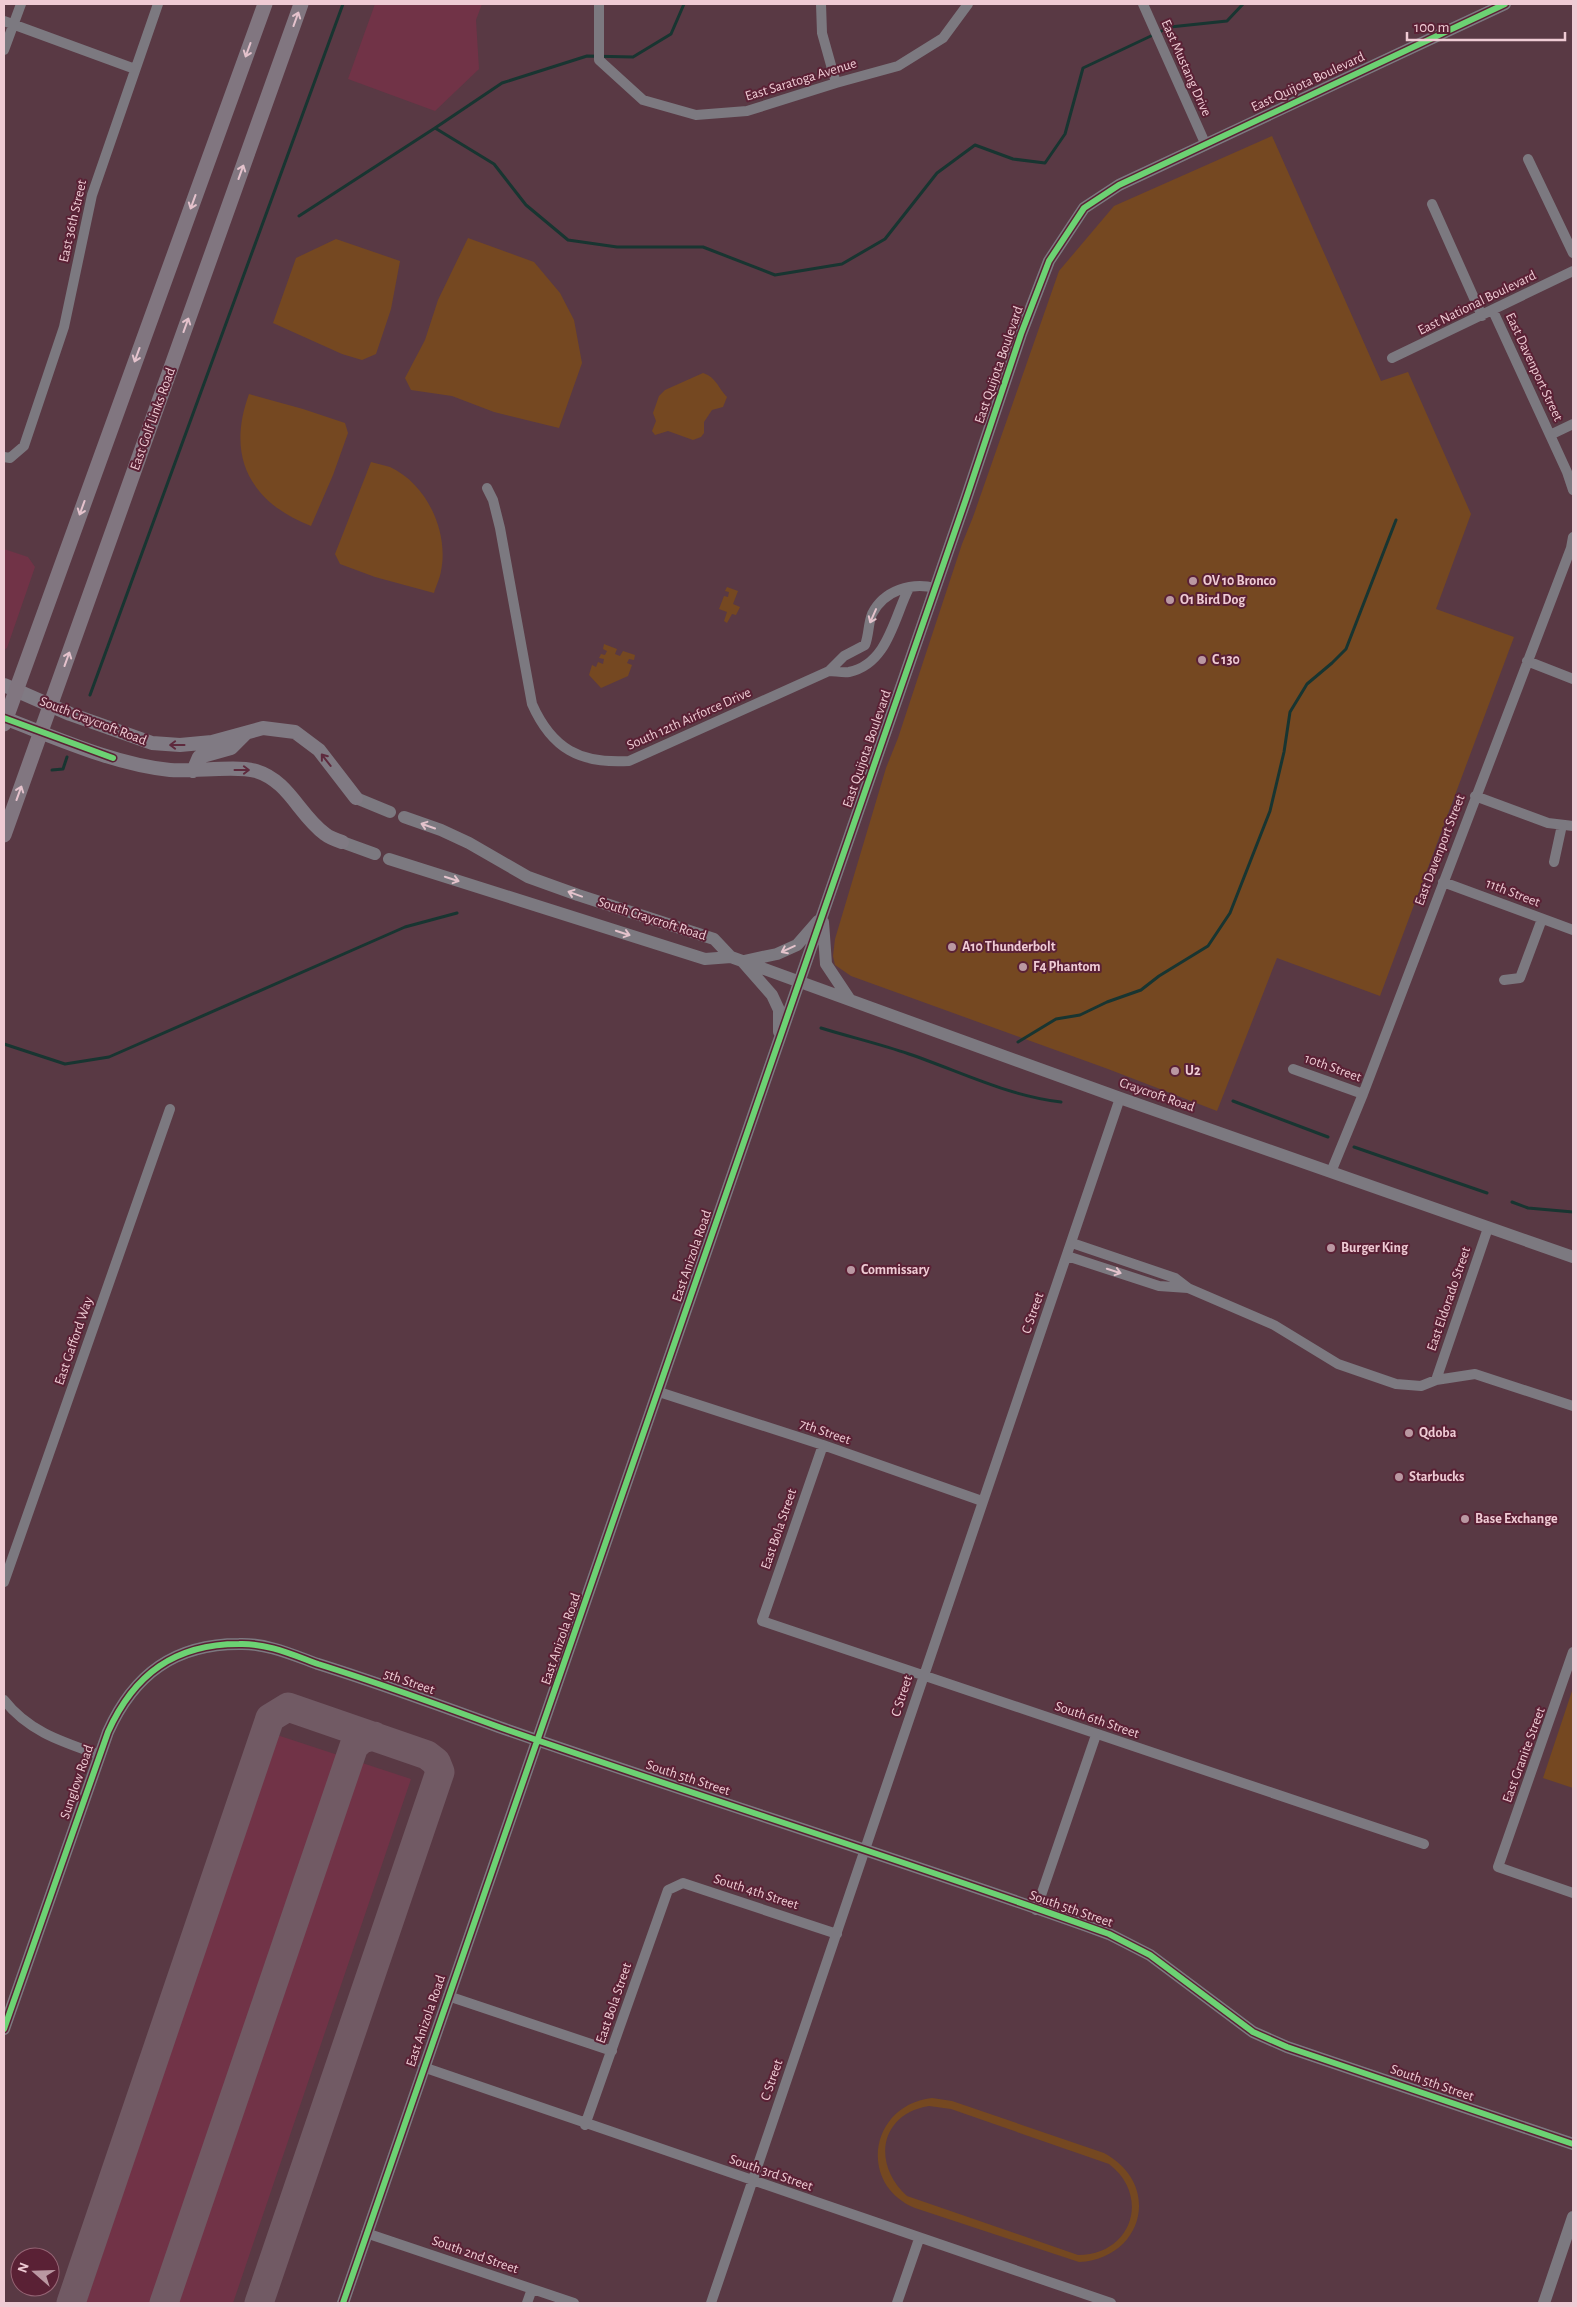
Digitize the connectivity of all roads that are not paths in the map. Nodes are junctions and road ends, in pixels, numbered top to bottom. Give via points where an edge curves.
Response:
1 (21, 4) edge
2 (158, 4) edge
3 (265, 4) edge
4 (301, 4) edge
5 (599, 4) edge
6 (821, 4) edge
7 (968, 4) edge
8 (1142, 4) edge
9 (1505, 4) edge
10 (9, 23) edge
11 (4, 50) edge
12 (134, 69) junction
13 (836, 83) junction
14 (1205, 143) junction
15 (1528, 159) dead end
16 (1432, 204) dead end
17 (1573, 253) edge
18 (1573, 271) edge
19 (1492, 311) junction
20 (1482, 316) junction
21 (1392, 358) dead end
22 (1573, 424) edge
23 (1550, 435) junction
24 (4, 457) edge
25 (487, 488) dead end
26 (1573, 490) edge
27 (1573, 537) edge
28 (909, 588) junction
29 (935, 588) junction
30 (1527, 661) junction
31 (829, 672) junction
32 (1573, 679) edge
33 (10, 688) edge
34 (50, 705) junction
35 (4, 720) edge
36 (248, 731) junction
37 (40, 732) junction
38 (193, 771) junction
39 (1475, 796) junction
40 (356, 798) joint
41 (390, 812) dead end
42 (404, 818) dead end
43 (1562, 825) junction
44 (1573, 826) edge
45 (4, 835) edge
46 (342, 842) joint
47 (375, 854) dead end
48 (388, 859) dead end
49 (1554, 862) dead end
50 (1443, 882) junction
51 (823, 916) junction
52 (1542, 919) junction
53 (1573, 930) edge
54 (736, 959) junction
55 (1504, 980) dead end
56 (800, 982) junction
57 (850, 1000) junction
58 (779, 1042) junction
59 (1294, 1069) dead end
60 (1363, 1094) junction
61 (1120, 1098) junction
62 (170, 1109) dead end
63 (1331, 1172) junction
64 (1488, 1228) junction
65 (1072, 1243) junction
66 (1067, 1256) junction
67 (1573, 1257) edge
68 (1188, 1288) junction
69 (1436, 1380) junction
70 (659, 1392) junction
71 (1573, 1406) edge
72 (822, 1445) junction
73 (982, 1501) junction
74 (4, 1582) edge
75 (762, 1621) joint
76 (270, 1648) joint
77 (1573, 1652) edge
78 (924, 1675) junction
79 (4, 1700) edge
80 (1096, 1734) junction
81 (539, 1740) junction
82 (100, 1755) junction
83 (1424, 1844) dead end
84 (865, 1850) junction
85 (668, 1890) joint
86 (1573, 1893) edge
87 (1036, 1910) junction
88 (837, 1934) junction
89 (448, 1996) junction
90 (4, 2029) edge
91 (612, 2051) junction
92 (423, 2067) junction
93 (585, 2125) junction
94 (1573, 2144) edge
95 (752, 2181) junction
96 (1573, 2218) edge
97 (366, 2233) junction
98 (919, 2239) junction
99 (532, 2289) junction
100 (343, 2303) edge
101 (527, 2303) edge
102 (574, 2303) edge
103 (711, 2303) edge
104 (897, 2303) edge
105 (1111, 2303) edge
106 (1544, 2303) edge

1 - 10 street
2 - 12 street, East 36th Street
3 -> 33 main road
34 -> 4 main road, East Golf Links Road
5 - 13 street, East Saratoga Avenue via 599,60 643,100 696,115 747,112
6 - 13 street via 822,33
7 - 13 street, East Saratoga Avenue via 943,38 898,66
8 - 14 street, East Mustang Drive
9 - 14 street, East Quijota Boulevard
10 - 11 street
10 - 12 street
12 - 24 street, East 36th Street via 92,195 64,327 24,446 10,458
14 - 29 street, East Quijota Boulevard via 1119,185 1084,208 1049,262 1021,334
15 - 17 street
16 - 20 street
18 - 19 street, East National Boulevard
19 - 20 street, East National Boulevard
19 - 23 street, East Davenport Street
20 - 21 street, East National Boulevard
22 - 23 street
23 - 26 street, East Davenport Street
25 - 31 street, South 12th Airforce Drive via 500,528 532,704 540,723 556,743 575,754 596,761 629,762
27 - 30 street, East Davenport Street
28 - 29 street, South 12th Airforce Drive via 922,585
28 -> 31 street, South 12th Airforce Drive via 900,588 877,606 865,645 844,656
28 - 31 street, South 12th Airforce Drive via 887,641 877,655 849,672
29 - 51 street, East Quijota Boulevard
30 - 32 street
30 - 39 street, East Davenport Street
33 - 34 main road, South Craycroft Road
33 - 35 main road
36 -> 34 main road, South Craycroft Road via 212,742 152,743
34 - 37 main road, East Golf Links Road
35 - 37 main road, South Craycroft Road
36 - 38 main road via 231,748 200,757
40 -> 36 main road, South Craycroft Road via 319,750 304,738 282,729
37 - 38 main road, South Craycroft Road via 113,758 155,768
45 -> 37 main road, East Golf Links Road
38 -> 46 main road, South Craycroft Road via 247,769 269,776 282,786 316,826
39 - 43 street via 1548,823
39 - 50 street, East Davenport Street
40 - 41 street, South Craycroft Road
54 -> 42 street, South Craycroft Road via 714,939 528,877 469,843
43 - 44 street
43 - 49 street
46 - 47 street, South Craycroft Road
48 -> 54 street, South Craycroft Road via 705,959
50 - 52 street, 11th Street
50 - 60 street, East Davenport Street
51 -> 54 street via 797,945 777,954
51 - 56 street, East Quijota Boulevard
51 - 57 street via 826,964
52 - 53 street, 11th Street
52 - 55 street via 1520,978
54 - 56 street, Craycroft Road
54 - 58 street via 774,999 779,1010
56 - 57 street, Craycroft Road
56 - 58 street, East Anizola Road
57 - 61 street, Craycroft Road
58 - 70 street, East Anizola Road
59 - 60 street, 10th Street
60 - 63 street, East Davenport Street
61 - 63 street, Craycroft Road
61 - 65 street, C Street
62 - 74 street, East Gafford Way
63 - 64 street, Craycroft Road
64 - 67 street, Craycroft Road
64 - 69 street, East Eldorado Street
65 - 66 street, C Street
65 - 68 street via 1175,1278
66 -> 68 street via 1159,1286
66 - 73 street, C Street
68 - 69 street via 1274,1325 1338,1364 1404,1386 1421,1386
69 - 71 street via 1475,1374
70 - 72 street, 7th Street
70 - 81 street, East Anizola Road
72 - 73 street, 7th Street
72 - 75 street, East Bola Street
73 - 78 street, C Street
75 - 78 street, South 6th Street
76 - 81 street, 5th Street
76 - 82 street, Sunglow Road via 241,1644 206,1647 159,1666 129,1693 117,1712
77 - 86 street, East Granite Street via 1498,1867
78 - 80 street, South 6th Street
78 - 84 street, C Street
79 - 82 street via 39,1732
80 - 83 street, South 6th Street
80 - 87 street
81 - 84 street, South 5th Street
81 - 89 street, East Anizola Road
82 - 90 street, Sunglow Road
84 - 87 street, South 5th Street
84 - 88 street, C Street
85 - 88 street, South 4th Street via 683,1883
85 - 91 street, East Bola Street
87 - 94 street, South 5th Street via 1109,1934 1150,1955 1261,2036
88 - 95 street, C Street
89 - 91 street
89 - 92 street, East Anizola Road
91 - 93 street, East Bola Street
92 - 93 street, South 3rd Street
92 - 97 street, East Anizola Road
93 - 95 street, South 3rd Street
95 - 98 street, South 3rd Street
95 - 103 street, C Street
96 - 106 street
97 - 99 street, South 2nd Street
97 - 100 street, East Anizola Road
98 - 104 street
98 - 105 street, South 3rd Street
99 - 101 street
99 - 102 street, South 2nd Street

